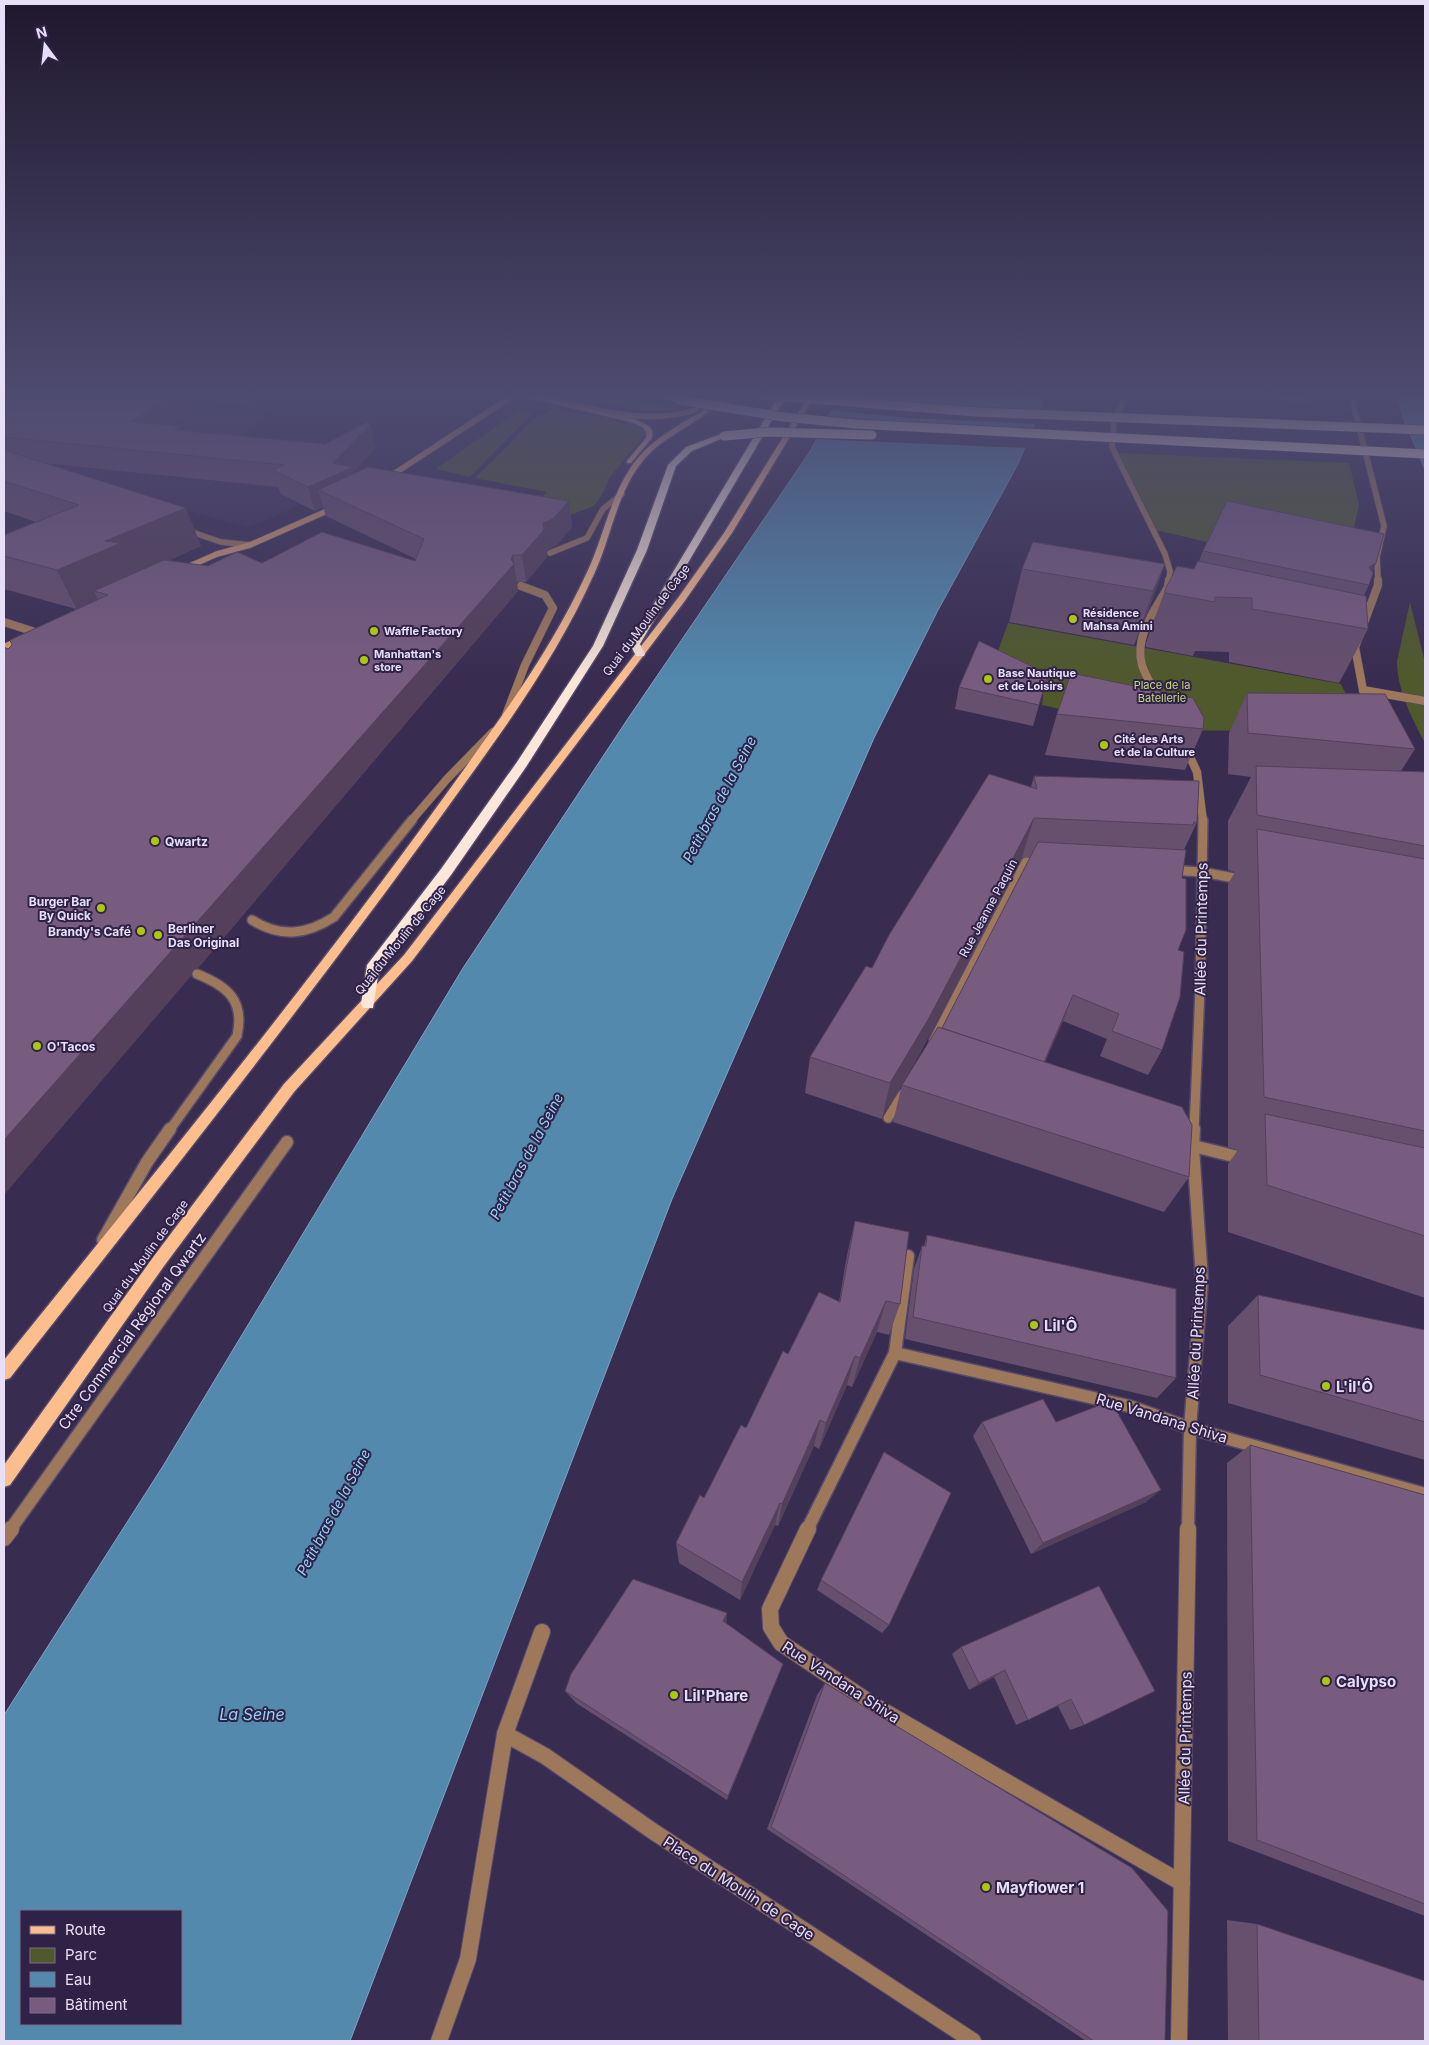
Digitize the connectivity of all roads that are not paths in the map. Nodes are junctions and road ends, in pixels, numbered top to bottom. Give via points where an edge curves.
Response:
1 (623, 490) edge
2 (624, 490) edge
3 (663, 490) edge
4 (726, 490) edge
5 (754, 490) edge
6 (1133, 490) edge
7 (1375, 490) edge
8 (622, 494) junction
9 (345, 503) edge
10 (176, 527) edge
11 (250, 545) junction
12 (550, 553) dead end
13 (212, 566) edge
14 (173, 574) edge
15 (521, 586) dead end
16 (4, 622) edge
17 (1356, 623) edge
18 (1365, 624) junction
19 (48, 632) joint
20 (38, 633) junction
21 (4, 648) edge
22 (10, 653) edge
23 (640, 654) junction
24 (1363, 690) junction
25 (1425, 701) edge
26 (1164, 710) edge
27 (1374, 715) edge
28 (505, 719) junction
29 (1178, 734) edge
30 (1055, 864) edge
31 (1163, 869) edge
32 (1202, 872) junction
33 (1260, 883) edge
34 (252, 920) dead end
35 (197, 974) dead end
36 (368, 1004) junction
37 (929, 1051) edge
38 (911, 1080) edge
39 (888, 1118) edge
40 (1166, 1138) edge
41 (287, 1142) dead end
42 (1193, 1148) junction
43 (1261, 1163) dead end
44 (908, 1256) edge
45 (89, 1265) junction
46 (896, 1353) junction
47 (4, 1372) edge
48 (1190, 1428) junction
49 (4, 1479) edge
50 (1425, 1494) edge
51 (4, 1538) edge
52 (542, 1632) dead end
53 (505, 1734) junction
54 (1182, 1883) junction
55 (439, 2041) edge
56 (973, 2041) edge
57 (1179, 2041) edge

1 - 8 main road
2 - 8 main road
3 - 36 highway, bridge via 642,550 598,646 522,764 372,969
4 - 23 highway via 635,644
5 - 23 main road, Quai du Moulin de Cage via 728,533
6 - 26 street via 1165,554 1170,571 1164,605 1140,642 1141,662
7 - 18 street via 1384,526 1376,557 1379,580
8 - 12 street via 603,509 587,538
8 - 28 main road via 577,600
9 - 11 main road
10 - 11 street via 220,542
11 - 13 main road
11 - 14 main road via 217,554
15 - 28 street via 542,592 551,600 553,608 525,664
16 - 20 street
17 - 18 street
18 - 24 street via 1352,646
19 - 20 main road
19 - 22 street
20 - 21 main road
23 - 36 main road, Quai du Moulin de Cage via 408,958
24 - 25 street
24 - 27 street
28 - 34 street via 447,779 334,917 316,928 282,935
28 - 45 main road via 394,875
29 - 32 street, Allée du Printemps via 1191,756 1201,790
30 - 37 street, Rue Jeanne Paquin via 1026,862
31 - 32 street
32 - 33 street
32 - 42 street, Allée du Printemps
35 - 45 street via 219,983 230,993 241,1024 237,1036 147,1162
36 - 49 main road, Quai du Moulin de Cage via 289,1088 159,1261
38 - 39 street
40 - 42 street
41 - 51 street, Ctre Commercial Régional Qwartz
42 - 43 street
42 - 48 street, Allée du Printemps via 1202,1280
44 - 46 street, Rue Vandana Shiva
45 - 47 main road
46 - 48 street, Rue Vandana Shiva via 1129,1406
46 - 54 street, Rue Vandana Shiva via 772,1601 768,1615 770,1629 787,1648 873,1705
48 - 50 street, Rue Vandana Shiva
48 - 54 street, Allée du Printemps
52 - 53 street
53 - 55 street via 468,1959
53 - 56 street, Place du Moulin de Cage via 545,1756 654,1832
54 - 57 street, Allée du Printemps

